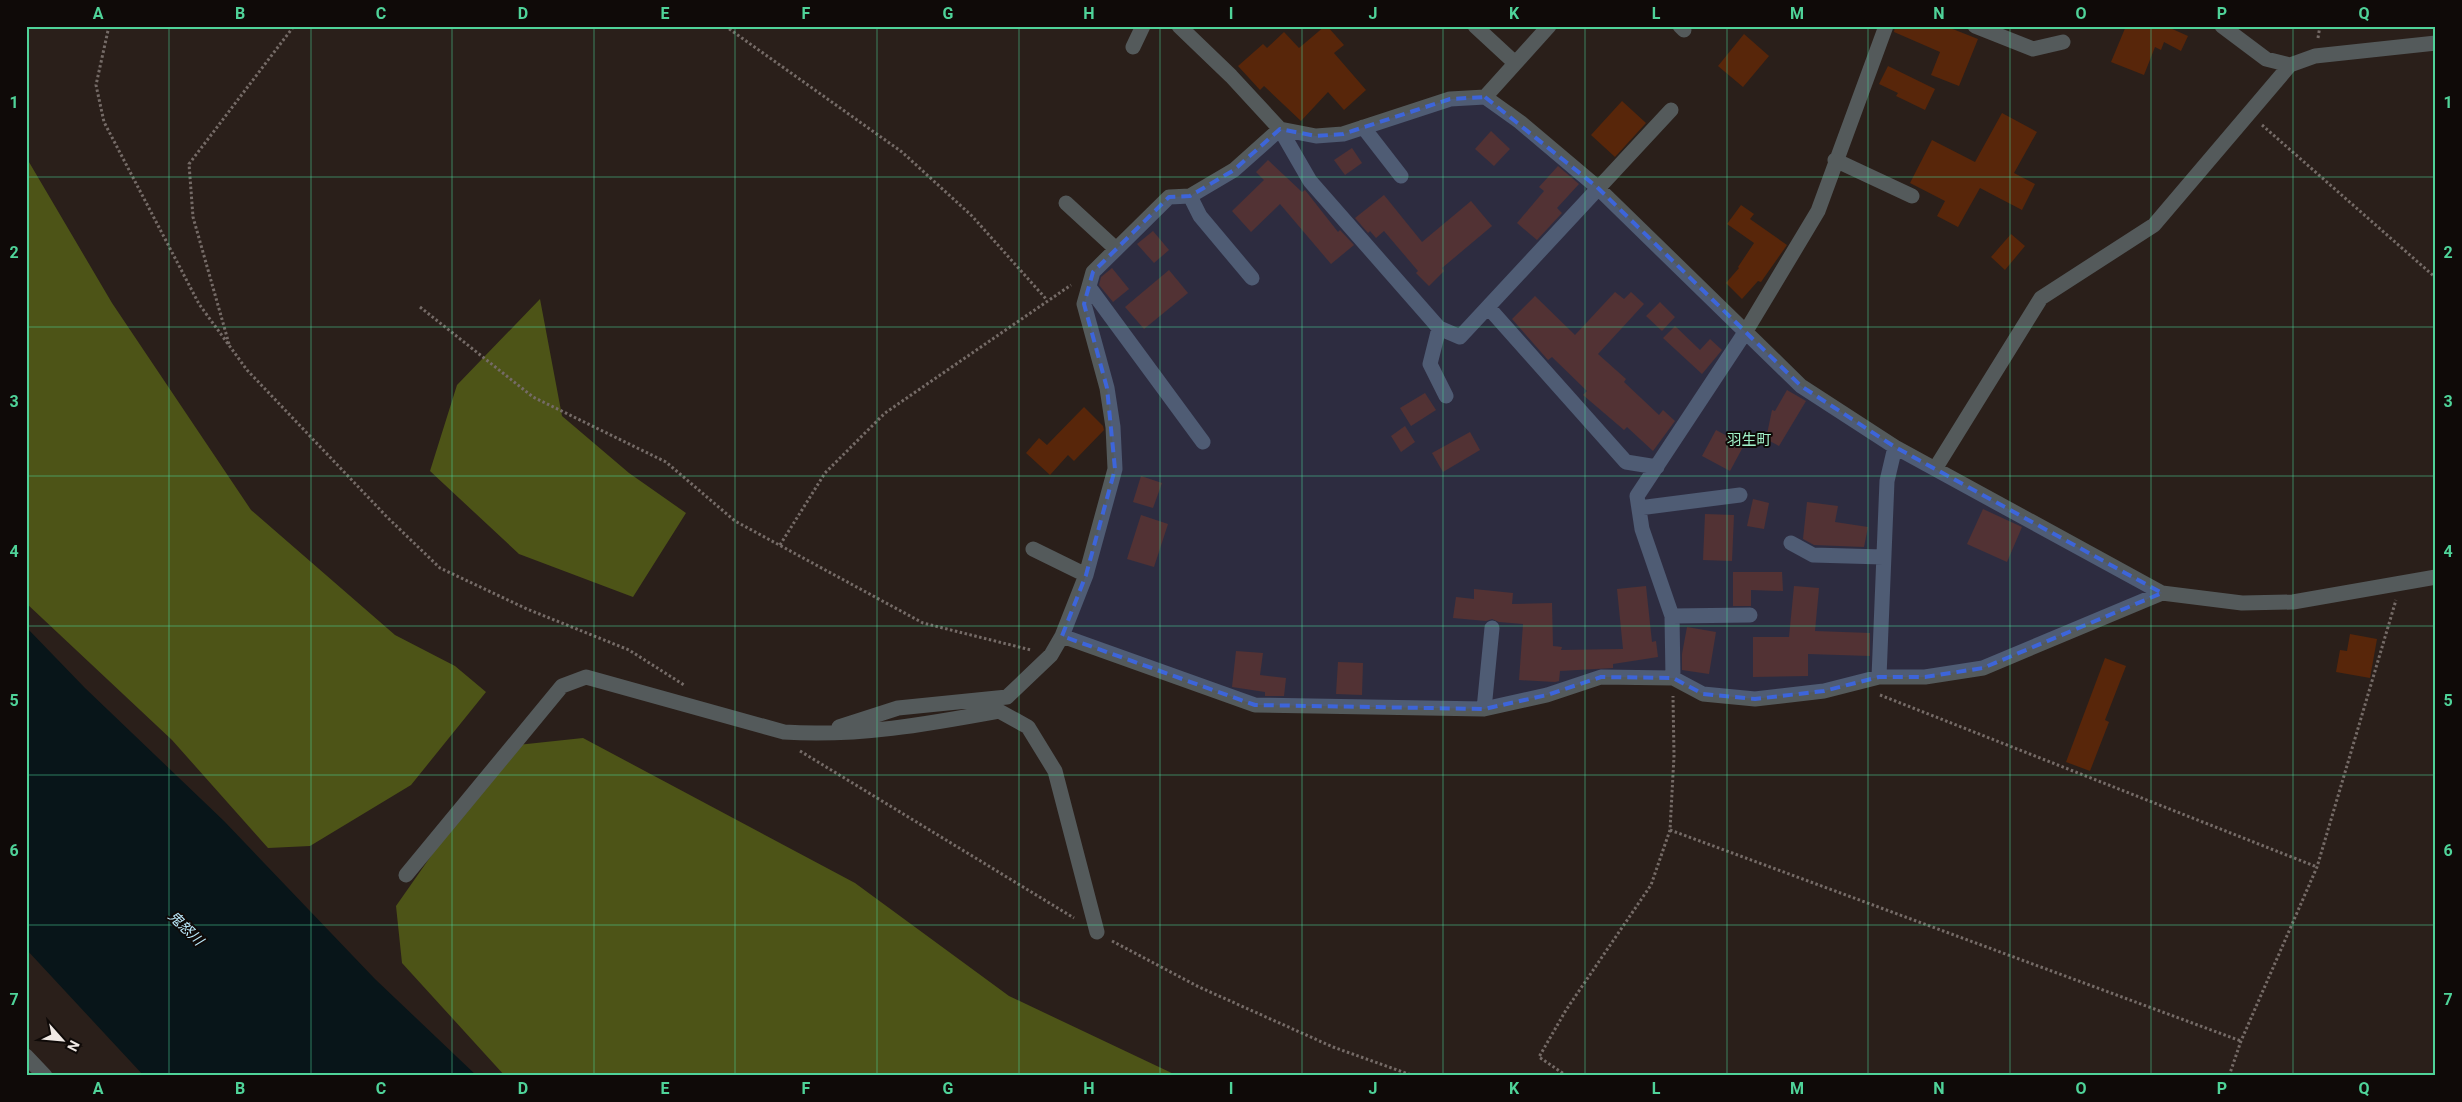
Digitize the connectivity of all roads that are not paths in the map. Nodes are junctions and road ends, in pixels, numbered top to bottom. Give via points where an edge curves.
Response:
1 (1143, 26) edge
2 (1179, 26) edge
3 (1475, 26) edge
4 (1550, 26) edge
5 (1886, 26) edge
6 (1974, 26) edge
7 (2222, 26) edge
8 (2063, 42) dead end
9 (2436, 42) edge
10 (1133, 47) dead end
11 (1515, 63) junction
12 (2290, 65) junction
13 (1485, 97) junction
14 (1671, 110) dead end
15 (1363, 127) junction
16 (1280, 129) junction
17 (1835, 160) junction
18 (1401, 176) dead end
19 (1597, 187) junction
20 (1190, 196) junction
21 (1912, 196) dead end
22 (1066, 204) dead end
23 (1116, 249) junction
24 (1252, 278) dead end
25 (1089, 287) junction
26 (1488, 307) junction
27 (1439, 328) junction
28 (1746, 331) junction
29 (1446, 396) dead end
30 (1203, 442) dead end
31 (1895, 446) junction
32 (1656, 467) junction
33 (1935, 470) junction
34 (1740, 494) dead end
35 (1639, 508) junction
36 (1791, 543) dead end
37 (1032, 549) dead end
38 (1883, 558) junction
39 (1086, 575) junction
40 (2436, 577) edge
41 (2162, 593) junction
42 (1750, 615) dead end
43 (1672, 616) junction
44 (1492, 628) dead end
45 (1062, 636) junction
46 (1879, 677) junction
47 (1673, 678) junction
48 (1484, 709) junction
49 (816, 734) junction
50 (406, 875) dead end
51 (1098, 932) road end
52 (26, 1056) edge
53 (46, 1076) edge

1 - 10 street
2 - 16 street
3 - 11 street
4 - 11 street
5 - 17 street
6 - 8 street via 2033,49
7 - 12 street via 2266,59
9 - 12 street via 2315,56
11 - 13 street
12 - 33 street via 2154,225 2041,298
13 - 15 street via 1450,99
13 - 19 street
14 - 19 street
15 - 16 street via 1343,134 1316,136
15 - 18 street
16 - 20 street via 1234,170
16 - 27 street via 1310,181
17 - 21 street
17 - 28 street via 1818,211
19 - 26 street
19 - 28 street
20 - 23 street via 1169,197
20 - 24 street via 1200,216
22 - 23 street
23 - 25 street via 1093,272
25 - 30 street
25 - 39 street via 1084,304 1107,388 1115,469
26 - 27 street via 1460,337
26 - 32 street via 1626,462
27 - 29 street via 1430,364
28 - 31 street via 1801,386
28 - 32 street
31 - 33 street
31 - 38 street via 1887,481
32 - 35 street via 1637,496
33 - 41 street
34 - 35 street
35 - 43 street via 1642,529
36 - 38 street via 1814,555
37 - 39 street
38 - 46 street
39 - 45 street
40 - 41 street via 2293,602 2242,603
41 - 46 street via 1983,668 1925,676
42 - 43 street
43 - 47 street
44 - 48 street
45 - 48 street via 1255,705
45 - 49 street via 1052,655 1007,697 898,708
46 - 47 street via 1824,691 1755,699 1703,694
47 - 48 street via 1601,676 1547,695
49 - 50 street via 762,728 586,678 562,686
49 - 51 street via 904,728 999,710 1028,727 1055,771
52 - 53 street

